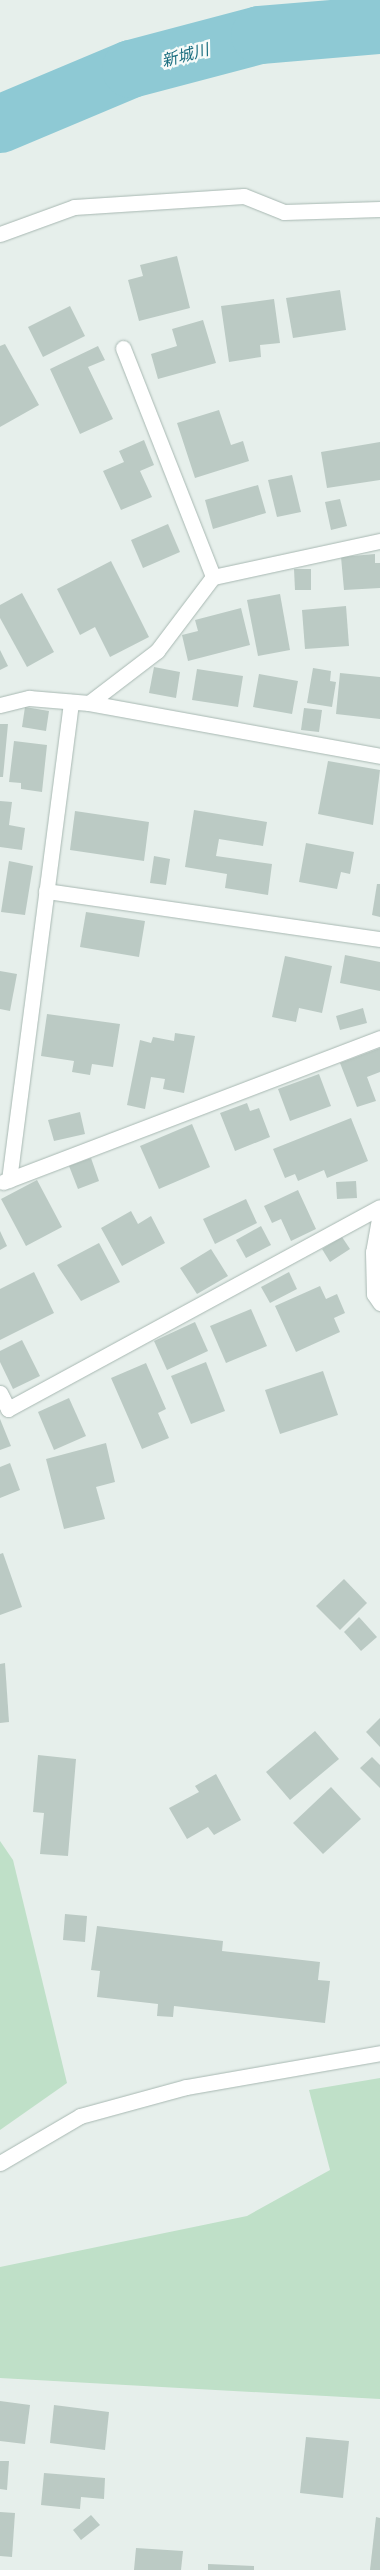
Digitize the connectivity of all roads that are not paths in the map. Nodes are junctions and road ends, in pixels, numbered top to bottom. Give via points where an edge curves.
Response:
1 (380, 209) edge
2 (0, 234) edge
3 (123, 348) dead end
4 (380, 541) edge
5 (213, 577) junction
6 (70, 702) junction
7 (89, 703) junction
8 (0, 705) edge
9 (380, 756) edge
10 (46, 891) junction
11 (380, 939) edge
12 (380, 1038) edge
13 (5, 1181) edge
14 (380, 1207) edge
15 (380, 1213) edge
16 (380, 1303) edge
17 (0, 1393) edge
18 (380, 2053) edge
19 (0, 2163) edge

1 - 2 street via 284,212 244,196 93,205 74,207
3 - 5 street
4 - 5 street
5 - 7 street via 157,651
6 - 7 street
6 - 8 street via 29,698
6 - 10 street
7 - 9 street
10 - 11 street
10 - 13 street
12 - 13 street
14 - 17 street via 8,1409
15 - 16 street via 373,1252 374,1294
18 - 19 street via 186,2087 80,2116

